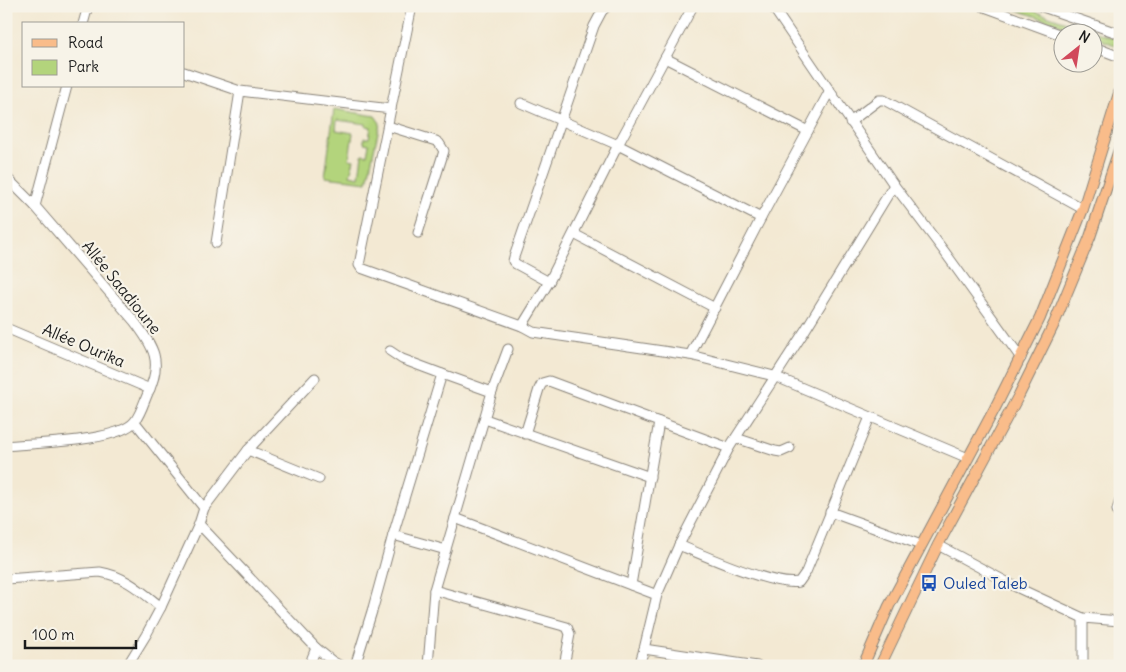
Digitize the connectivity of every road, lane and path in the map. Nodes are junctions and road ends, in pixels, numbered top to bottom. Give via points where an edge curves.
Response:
1 (88, 6) edge
2 (412, 6) edge
3 (608, 6) edge
4 (693, 6) edge
5 (772, 6) edge
6 (982, 6) edge
7 (1040, 6) edge
8 (84, 22) edge
9 (1054, 32) edge
10 (1120, 34) edge
11 (1104, 51) edge
12 (1120, 57) edge
13 (665, 58) junction
14 (185, 72) edge
15 (66, 88) edge
16 (830, 90) junction
17 (1120, 90) edge
18 (240, 91) junction
19 (521, 103) dead end
20 (391, 109) junction
21 (562, 121) junction
22 (850, 122) junction
23 (388, 126) junction
24 (808, 131) junction
25 (618, 145) junction
26 (1120, 147) edge
27 (6, 177) edge
28 (894, 185) junction
29 (35, 206) junction
30 (1083, 209) junction
31 (761, 218) junction
32 (418, 233) dead end
33 (574, 234) junction
34 (216, 243) dead end
35 (549, 282) junction
36 (715, 308) junction
37 (522, 326) junction
38 (6, 328) edge
39 (508, 349) dead end
40 (390, 351) dead end
41 (690, 355) junction
42 (1021, 358) junction
43 (442, 374) junction
44 (774, 376) junction
45 (315, 378) dead end
46 (150, 389) junction
47 (492, 392) junction
48 (870, 417) junction
49 (485, 419) junction
50 (135, 422) junction
51 (659, 422) junction
52 (525, 434) junction
53 (736, 438) junction
54 (6, 446) edge
55 (729, 448) junction
56 (790, 448) dead end
57 (248, 450) junction
58 (968, 458) junction
59 (650, 477) junction
60 (319, 479) dead end
61 (1120, 500) edge
62 (204, 508) junction
63 (830, 512) junction
64 (1120, 517) edge
65 (456, 518) junction
66 (199, 524) junction
67 (393, 535) junction
68 (679, 545) junction
69 (921, 545) junction
70 (938, 545) junction
71 (446, 550) junction
72 (6, 579) edge
73 (631, 586) junction
74 (434, 590) junction
75 (657, 595) junction
76 (161, 607) junction
77 (1083, 618) junction
78 (1120, 621) edge
79 (316, 648) junction
80 (644, 649) junction
81 (127, 666) edge
82 (309, 666) edge
83 (341, 666) edge
84 (355, 666) edge
85 (428, 666) edge
86 (564, 666) edge
87 (640, 666) edge
88 (757, 666) edge
89 (862, 666) edge
90 (880, 666) edge
91 (1083, 666) edge

1 - 8 street
2 - 20 street
3 - 21 street via 594,26
4 - 13 street
5 - 16 street
6 - 9 street
7 - 10 street
11 - 12 street
13 - 24 street
13 - 25 street
14 - 18 street
15 - 29 street
16 - 22 street
16 - 24 street
17 - 30 main road
18 - 20 street
18 - 34 street
19 - 21 street
20 - 23 street
21 - 25 street
21 - 35 street via 513,261
22 - 28 street
22 - 30 street via 879,100 884,100
23 - 32 street via 436,141 444,151
23 - 37 street via 360,257 361,268
24 - 31 street
25 - 31 street
25 - 33 street
26 - 70 main road via 1090,236 1054,324
27 - 29 street, Allée Saadioune
28 - 42 street
28 - 44 street
29 - 46 street, Allée Saadioune via 149,340 156,362
30 - 42 main road
31 - 36 street
33 - 35 street
33 - 36 street
35 - 37 street
36 - 41 street
37 - 41 street via 533,332
38 - 46 street, Allée Ourika
39 - 47 street
40 - 43 street
41 - 44 street
42 - 58 main road
43 - 47 street
43 - 67 street
44 - 48 street
44 - 53 street
45 - 57 street
46 - 50 street, Allée Saadioune
47 - 49 street
48 - 58 street
48 - 63 street
49 - 52 street
49 - 65 street
50 - 54 street via 118,432 91,439
50 - 62 street
51 - 52 street via 548,381 539,389
51 - 55 street
51 - 59 street
52 - 59 street
53 - 55 street
53 - 56 street via 775,451
55 - 68 street
57 - 60 street
57 - 62 street
58 - 69 main road
59 - 73 street
61 - 64 street via 1117,510
62 - 66 street
63 - 68 street via 799,582 780,582
63 - 69 street
65 - 71 street
65 - 73 street
66 - 76 street
66 - 79 street
67 - 71 street
67 - 84 street
68 - 75 street
69 - 89 main road
70 - 77 street
70 - 90 main road
71 - 74 street
72 - 76 street via 100,572 123,579
73 - 75 street
74 - 85 street
74 - 86 street via 567,627 570,634
75 - 80 street
76 - 81 street
77 - 78 street
77 - 91 street
79 - 82 street
79 - 83 street
80 - 87 street
80 - 88 street

